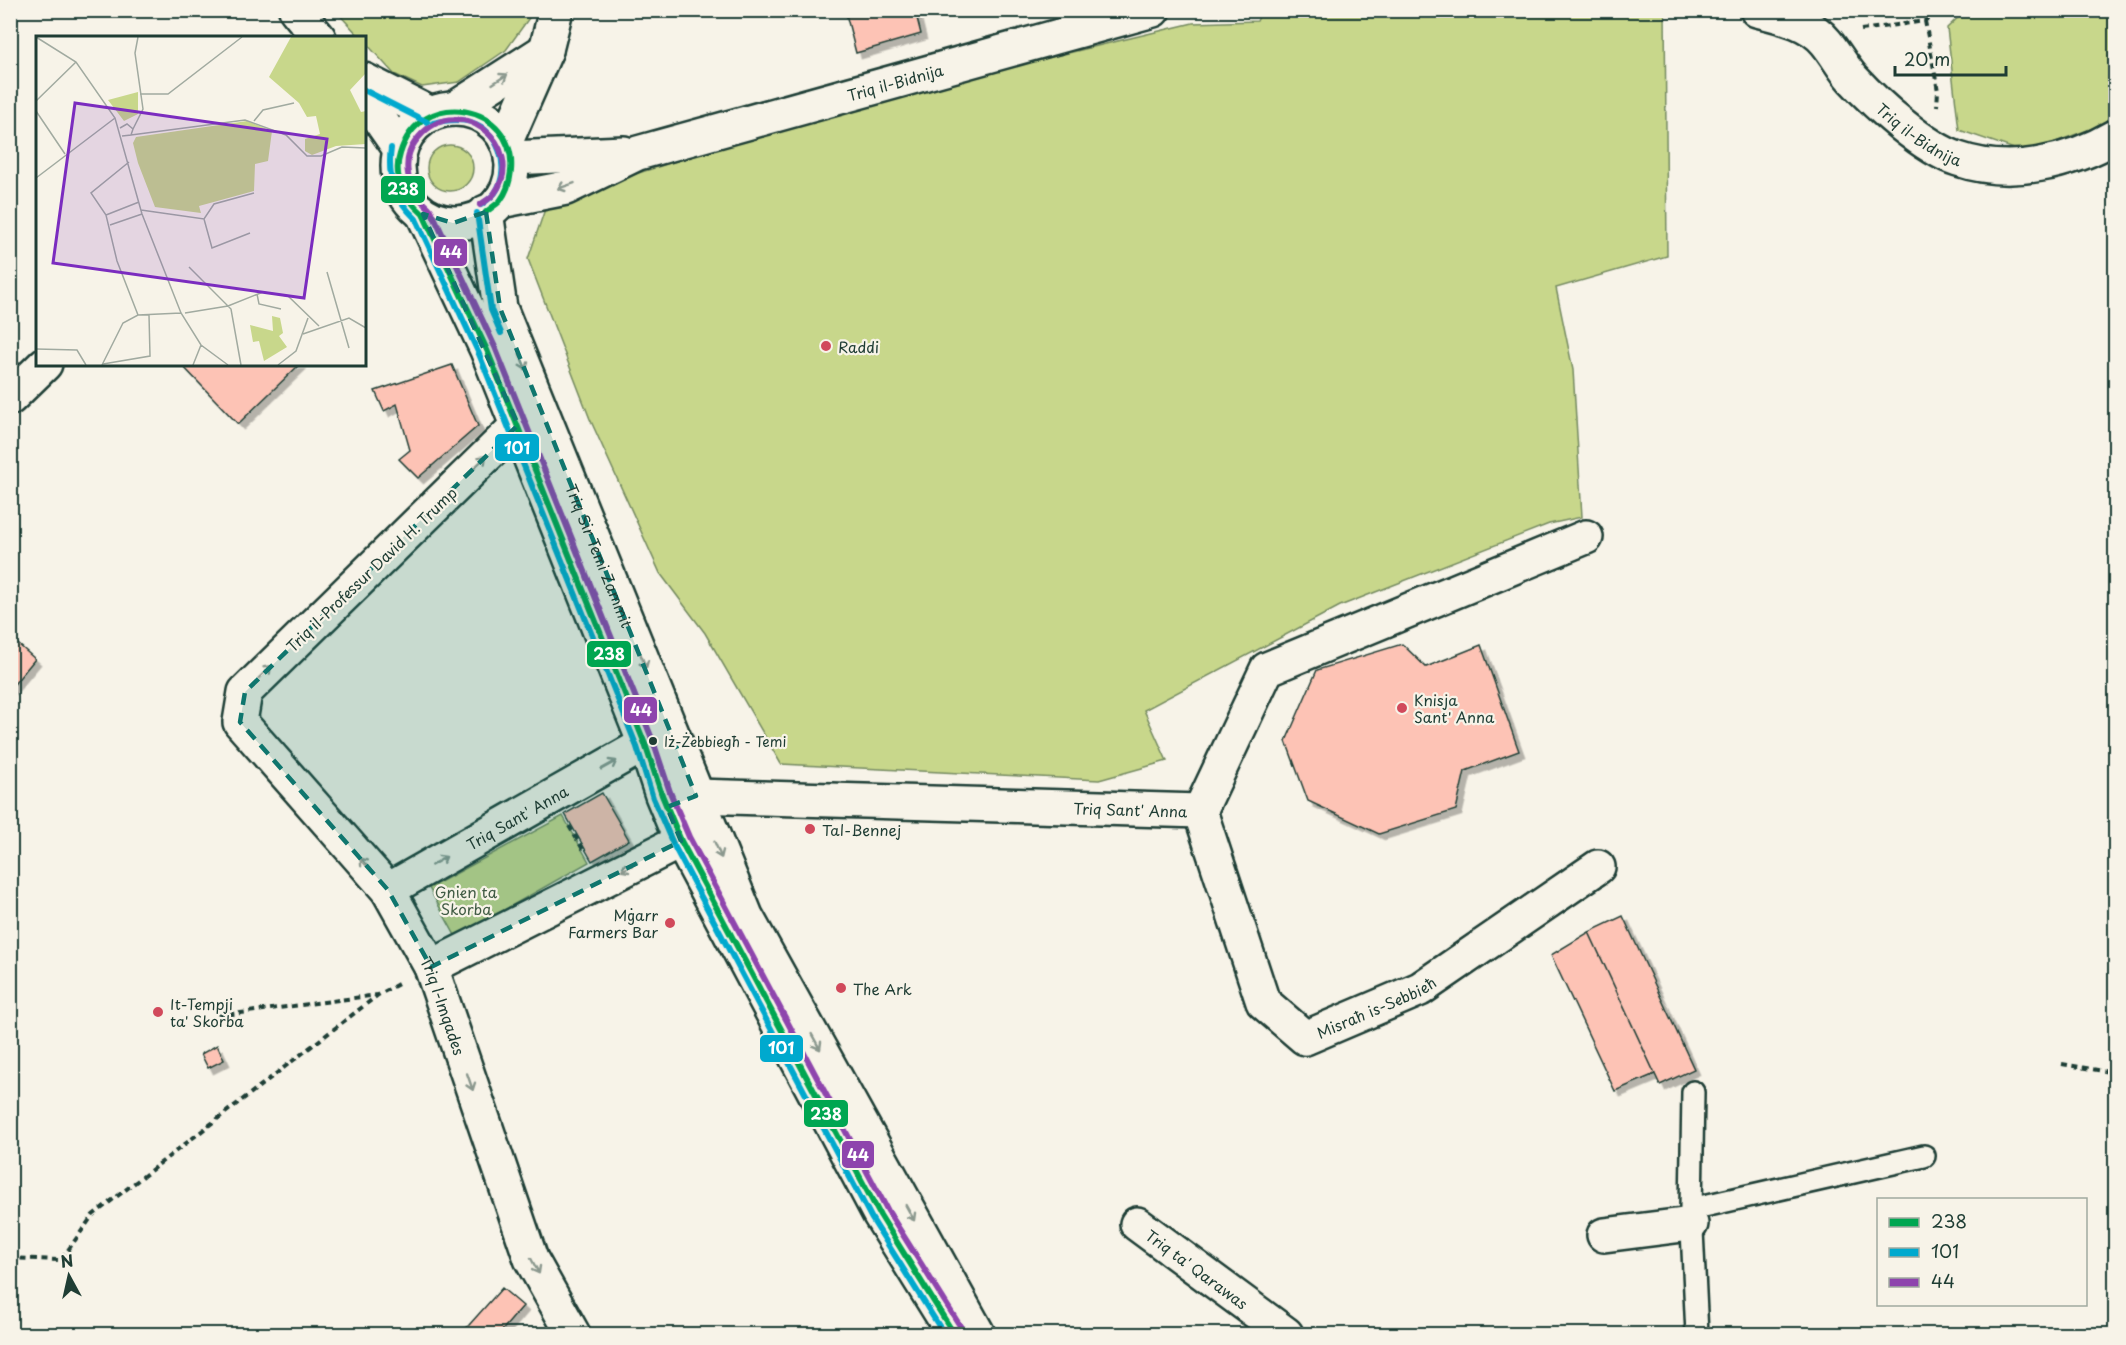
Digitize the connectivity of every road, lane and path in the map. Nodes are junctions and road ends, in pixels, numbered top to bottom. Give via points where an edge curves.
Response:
1 (296, 10) edge
2 (556, 10) edge
3 (1153, 10) edge
4 (1757, 10) edge
5 (1941, 10) edge
6 (1925, 21) junction
7 (316, 36) edge
8 (1826, 41) junction
9 (546, 50) junction
10 (366, 81) edge
11 (366, 100) edge
12 (443, 111) junction
13 (2115, 136) edge
14 (400, 148) junction
15 (509, 149) junction
16 (1935, 149) junction
17 (638, 153) junction
18 (493, 206) junction
19 (423, 214) junction
20 (43, 366) edge
21 (10, 398) edge
22 (518, 425) junction
23 (1586, 537) dead end
24 (240, 722) joint
25 (645, 744) junction
26 (552, 797) junction
27 (682, 801) junction
28 (1200, 811) junction
29 (681, 841) junction
30 (1598, 867) dead end
31 (602, 882) junction
32 (388, 890) junction
33 (431, 967) junction
34 (378, 995) junction
35 (218, 1016) dead end
36 (2062, 1064) dead end
37 (2115, 1073) edge
38 (1693, 1092) dead end
39 (1924, 1156) dead end
40 (1691, 1217) junction
41 (1137, 1224) dead end
42 (1604, 1235) dead end
43 (10, 1258) edge
44 (573, 1335) edge
45 (954, 1335) edge
46 (978, 1335) edge
47 (1286, 1335) edge
48 (1697, 1335) edge

1 - 7 street
2 - 9 street
3 - 17 street, Triq il-Bidnija
4 - 8 street, Triq il-Bidnija via 1809,28
5 - 6 path
6 - 8 path via 1858,30
6 - 16 path via 1938,91
8 - 16 street, Triq il-Bidnija via 1853,79 1887,112
12 -> 9 street
9 - 15 street
10 - 12 street
11 - 14 street
12 - 14 street via 418,123
12 - 15 street via 470,111 485,117
13 - 16 street, Triq il-Bidnija via 2070,158 2006,167 1957,159
14 - 19 street via 397,167 401,185 410,202
15 - 17 street, Triq il-Bidnija
15 - 18 street via 512,172 508,187
17 -> 18 street, Triq il-Bidnija via 566,188
18 - 19 street via 469,221 453,223
18 -> 27 street, Triq Sir Temi Zammit via 501,308 675,738
19 - 22 street, Triq Sir Temi Zammit
20 - 21 street
24 -> 22 street, Triq il-Professur David H. Trump via 245,692
22 - 25 street, Triq Sir Temi Zammit
23 - 28 street, Triq Sant' Anna via 1267,669
32 -> 24 street, Triq l-Imqades
26 -> 25 street, Triq Sant' Anna
25 - 27 street, Triq Sir Temi Zammit
26 - 31 path
32 -> 26 street, Triq Sant' Anna
27 - 28 street, Triq Sant' Anna
27 - 29 street, Triq Sir Temi Zammit
27 -> 46 street, Triq Sir Temi Zammit
28 - 30 street, Misraħ is-Sebbieħ via 1263,1002 1305,1038 1420,989
29 -> 31 street
29 - 45 street, Triq Sir Temi Zammit via 880,1215
31 - 33 street
32 - 33 street, Triq l-Imqades
33 - 34 path
33 -> 44 street, Triq l-Imqades via 531,1259
34 - 35 path
34 - 43 path via 93,1215 61,1260
36 - 37 path
38 - 40 lane
39 - 40 lane
40 - 42 street
40 - 48 lane
41 - 47 street, Triq ta' Qarawas

